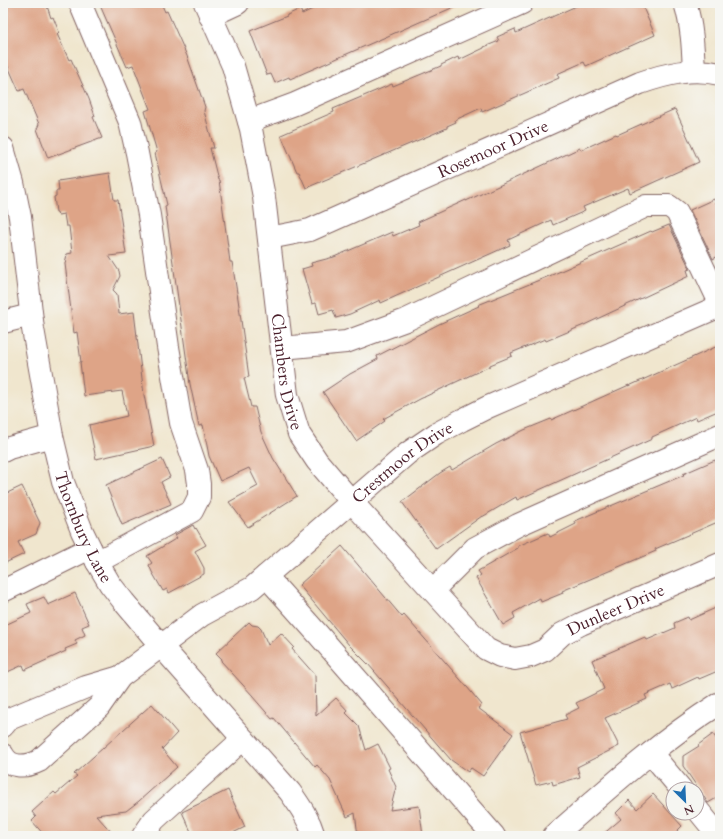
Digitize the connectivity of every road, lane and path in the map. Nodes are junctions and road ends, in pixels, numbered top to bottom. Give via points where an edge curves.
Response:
1 (80, 3) edge
2 (238, 3) edge
3 (522, 3) edge
4 (688, 4) edge
5 (207, 9) edge
6 (694, 71) junction
7 (720, 74) edge
8 (249, 121) junction
9 (3, 148) edge
10 (8, 185) edge
11 (269, 238) junction
12 (720, 302) edge
13 (720, 306) edge
14 (31, 315) junction
15 (3, 322) edge
16 (282, 348) junction
17 (720, 435) edge
18 (52, 436) junction
19 (3, 451) edge
20 (351, 501) junction
21 (94, 555) junction
22 (720, 564) edge
23 (266, 576) junction
24 (433, 590) junction
25 (3, 592) edge
26 (161, 646) junction
27 (515, 658) joint
28 (120, 677) junction
29 (720, 703) edge
30 (3, 726) edge
31 (243, 740) junction
32 (651, 753) junction
33 (3, 755) edge
34 (674, 781) edge
35 (705, 819) edge
36 (143, 836) edge
37 (314, 836) edge
38 (494, 836) edge
39 (554, 836) edge
40 (719, 836) edge

1 - 21 street via 130,122 149,215 181,423 197,470 199,484 199,497 192,511
2 - 5 street
3 - 8 street via 295,104
4 - 6 street
5 - 8 street, Chambers Drive via 233,66
6 - 7 street, Rosemoor Drive
6 - 11 street, Rosemoor Drive via 667,74 640,83 310,230
8 - 11 street, Chambers Drive
9 - 10 street, Thornbury Lane
10 - 14 street, Thornbury Lane via 20,217
11 - 16 street, Chambers Drive
12 - 16 street via 677,212 669,206 646,206 406,320 346,342
13 - 20 street, Crestmoor Drive via 462,420 408,453
14 - 15 street
14 - 18 street, Thornbury Lane
16 - 20 street, Chambers Drive via 287,395 299,434 316,461
17 - 24 street via 518,525 476,548
18 - 19 street
18 - 21 street, Thornbury Lane via 70,504
20 - 23 street, Crestmoor Drive
20 - 24 street, Chambers Drive
21 - 25 street
21 - 26 street, Thornbury Lane via 110,584
22 - 27 street, Dunleer Drive via 581,624 562,634 538,653
23 - 26 street, Crestmoor Drive via 252,588 202,615
23 - 38 street
24 - 27 street, Chambers Drive via 486,649 500,656
26 - 28 street, Crestmoor Drive
26 - 31 street, Thornbury Lane
28 - 30 street, Crestmoor Drive via 86,687 9,719
28 - 33 street, Crestmoor Drive via 99,707 39,761 23,766 14,764
29 - 32 street via 688,723
31 - 36 street via 154,820
31 - 37 street, Thornbury Lane via 290,792 311,826
32 - 34 street
32 - 39 street via 601,793
35 - 40 street

